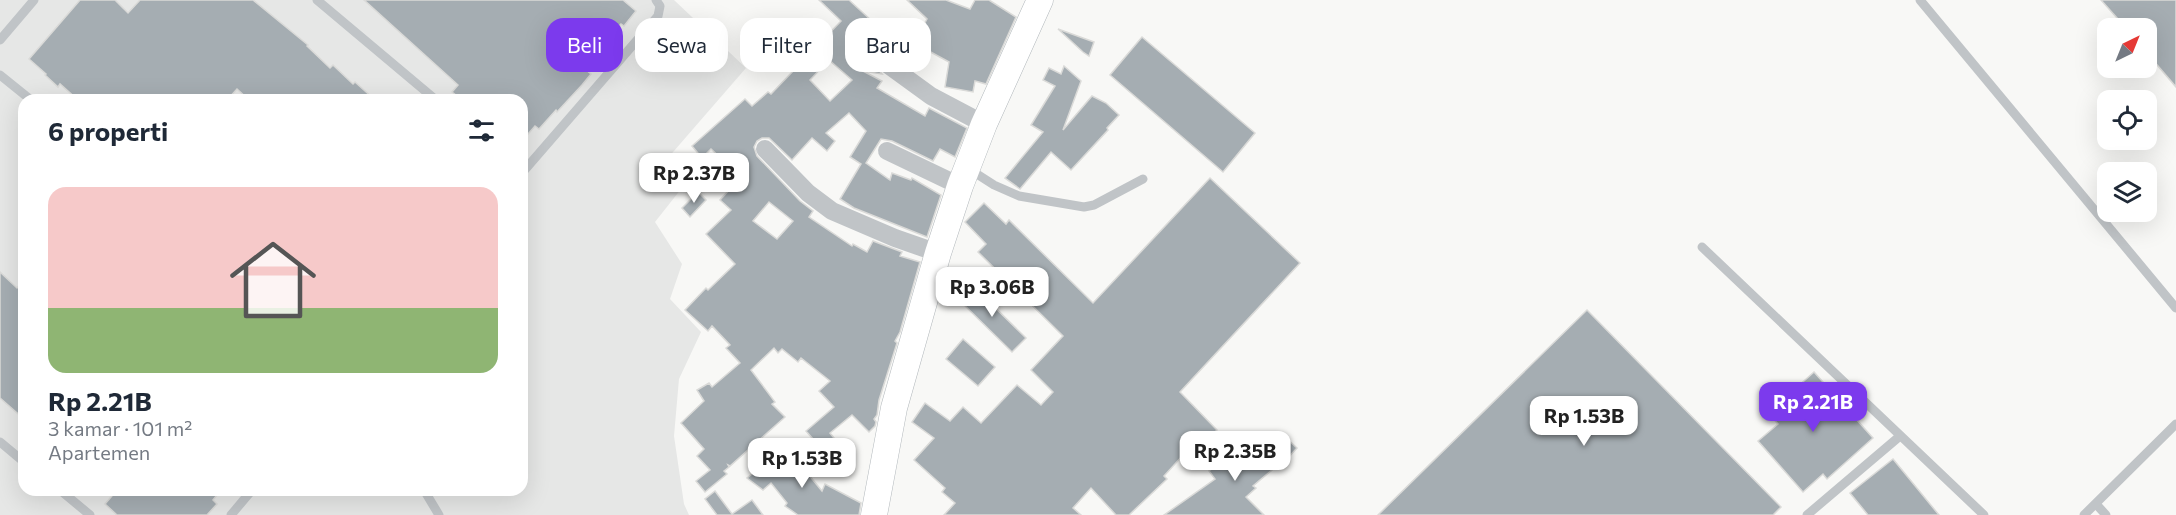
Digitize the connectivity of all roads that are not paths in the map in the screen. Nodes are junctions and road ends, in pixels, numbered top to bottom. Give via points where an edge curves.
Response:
1 (34, 0) edge
2 (317, 0) edge
3 (656, 0) edge
4 (1920, 0) edge
5 (1036, 2) edge
6 (0, 40) edge
7 (898, 72) edge
8 (0, 75) edge
9 (24, 94) edge
10 (429, 94) edge
11 (984, 124) junction
12 (765, 149) dead end
13 (887, 151) dead end
14 (528, 166) edge
15 (964, 177) junction
16 (1143, 178) dead end
17 (1702, 247) dead end
18 (938, 253) junction
19 (2176, 308) edge
20 (2176, 424) edge
21 (1900, 436) junction
22 (0, 442) edge
23 (18, 457) edge
24 (67, 496) edge
25 (247, 496) edge
26 (427, 496) edge
27 (2096, 504) junction
28 (90, 515) edge
29 (231, 515) edge
30 (438, 515) edge
31 (874, 515) edge
32 (1807, 515) edge
33 (1984, 515) edge
34 (2084, 515) edge
35 (2106, 515) edge

1 - 6 lane
2 - 10 lane
3 - 14 lane via 660,6 658,16
4 - 19 lane
5 - 11 main road
7 - 11 street via 931,96
8 - 9 lane
11 - 15 main road
12 - 18 street via 808,193 832,211
13 - 15 street
15 - 16 lane via 1020,196 1084,207 1094,206
15 - 18 main road
17 - 21 lane
18 - 31 main road via 894,408
20 - 27 lane
21 - 32 lane
21 - 33 lane
22 - 23 lane
24 - 28 lane
25 - 29 lane
26 - 30 lane
27 - 34 lane
27 - 35 lane

